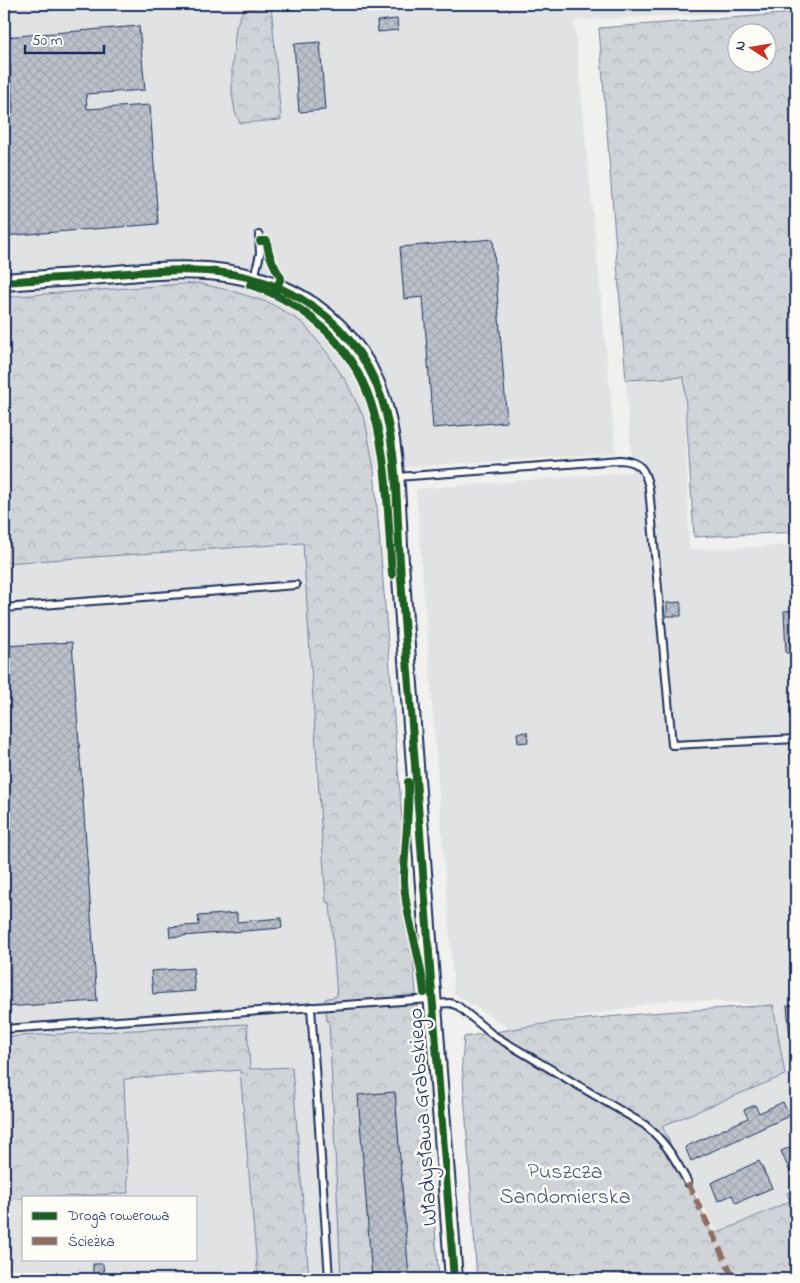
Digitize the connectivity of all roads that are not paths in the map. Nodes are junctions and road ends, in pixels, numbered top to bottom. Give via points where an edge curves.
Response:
1 (259, 235) dead end
2 (254, 278) junction
3 (4, 282) edge
4 (395, 477) junction
5 (296, 585) dead end
6 (4, 608) edge
7 (796, 739) edge
8 (433, 1001) junction
9 (311, 1007) junction
10 (4, 1029) edge
11 (688, 1182) dead end
12 (329, 1279) edge
13 (454, 1279) edge

1 - 2 lane via 260,254
2 - 3 street, Władysława Grabskiego via 192,270
2 - 4 street, Władysława Grabskiego via 283,289 315,308 353,343 372,375 386,414
4 - 7 lane via 620,460 637,464 643,469 649,488 672,745
4 - 8 street, Władysława Grabskiego
5 - 6 lane
8 - 9 lane
8 - 11 lane via 458,1006 493,1035 645,1126 667,1146
8 - 13 street, Władysława Grabskiego
9 - 10 lane
9 - 12 lane

